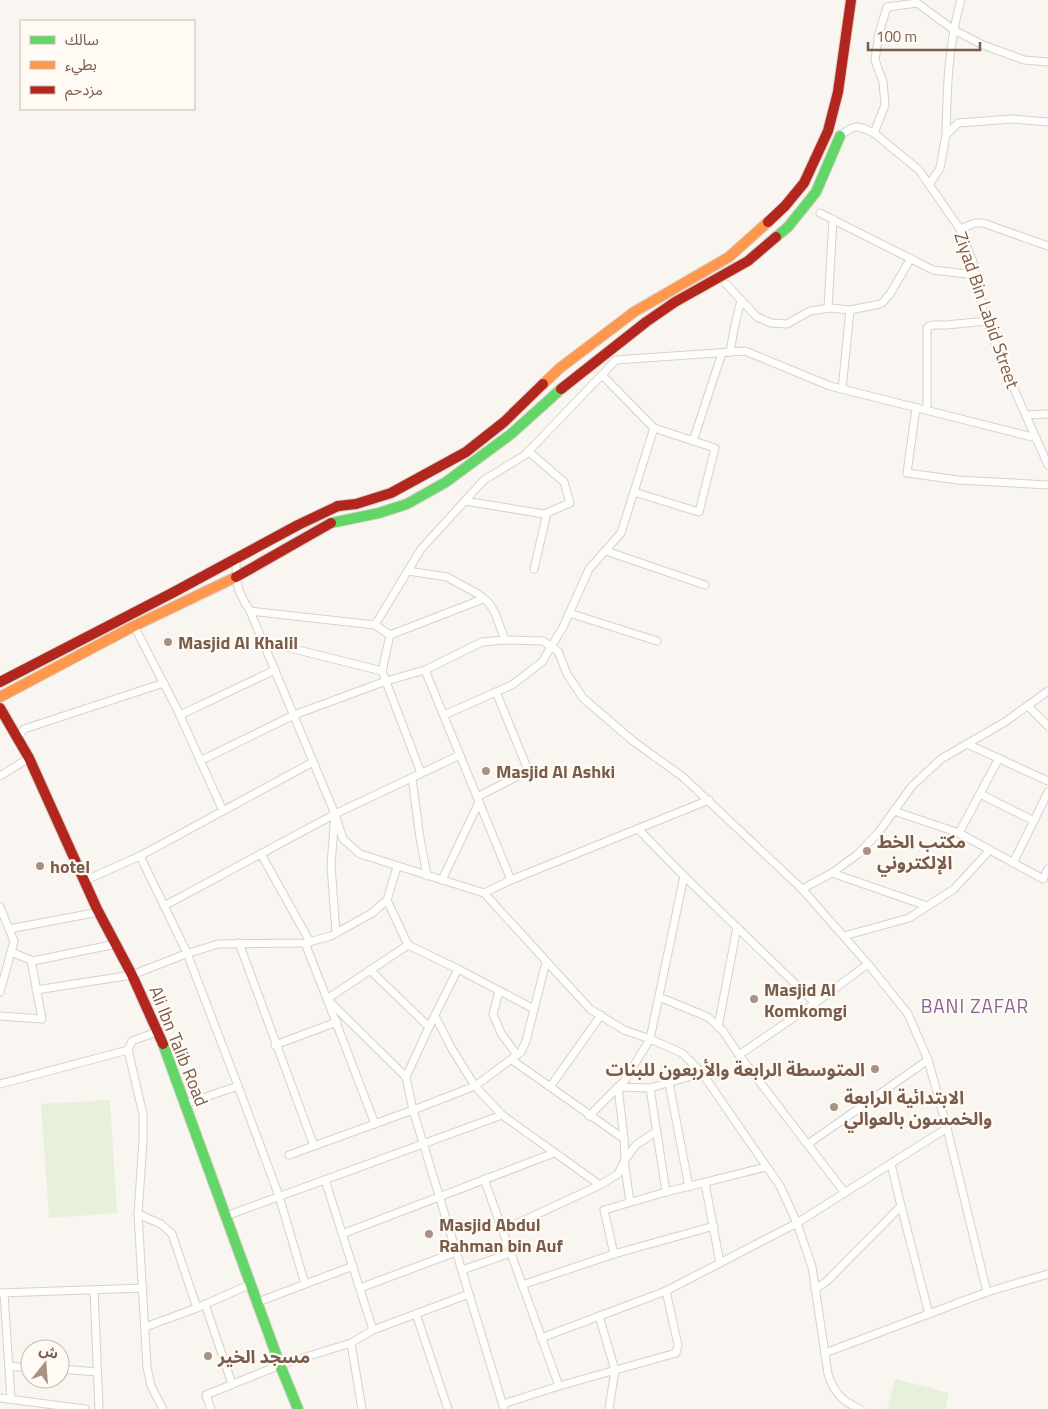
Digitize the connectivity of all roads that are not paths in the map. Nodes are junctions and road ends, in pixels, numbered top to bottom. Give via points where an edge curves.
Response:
1 (851, 0) edge
2 (961, 0) edge
3 (954, 30) junction
4 (1048, 62) edge
5 (1048, 122) edge
6 (874, 133) junction
7 (946, 135) junction
8 (840, 136) joint
9 (929, 185) junction
10 (820, 213) dead end
11 (832, 219) junction
12 (960, 229) junction
13 (1048, 246) edge
14 (911, 258) junction
15 (976, 275) junction
16 (726, 284) dead end
17 (741, 300) junction
18 (828, 308) junction
19 (850, 310) junction
20 (987, 321) junction
21 (726, 353) junction
22 (602, 375) junction
23 (842, 389) junction
24 (916, 408) junction
25 (927, 410) junction
26 (1048, 414) edge
27 (1026, 415) junction
28 (654, 428) junction
29 (1036, 438) junction
30 (693, 441) junction
31 (528, 451) junction
32 (1048, 465) edge
33 (1048, 485) edge
34 (634, 492) junction
35 (465, 501) junction
36 (547, 513) junction
37 (606, 551) junction
38 (236, 559) junction
39 (534, 569) dead end
40 (408, 571) junction
41 (236, 577) junction
42 (705, 585) dead end
43 (483, 598) junction
44 (250, 611) junction
45 (569, 613) junction
46 (375, 625) junction
47 (134, 626) junction
48 (390, 635) junction
49 (505, 640) junction
50 (262, 641) junction
51 (657, 641) dead end
52 (551, 646) junction
53 (274, 670) junction
54 (426, 670) junction
55 (382, 672) junction
56 (386, 681) junction
57 (0, 682) edge
58 (164, 683) junction
59 (1048, 691) edge
60 (496, 692) junction
61 (0, 697) edge
62 (1028, 706) junction
63 (1, 710) edge
64 (180, 715) junction
65 (294, 715) junction
66 (444, 715) junction
67 (1048, 726) edge
68 (17, 738) junction
69 (967, 744) junction
70 (460, 755) junction
71 (28, 758) junction
72 (999, 758) junction
73 (200, 761) junction
74 (313, 762) junction
75 (421, 773) junction
76 (0, 776) edge
77 (412, 778) junction
78 (1048, 781) edge
79 (1048, 792) edge
80 (980, 794) junction
81 (478, 799) junction
82 (708, 800) junction
83 (223, 811) junction
84 (894, 811) junction
85 (335, 814) junction
86 (1034, 821) junction
87 (638, 829) junction
88 (959, 833) junction
89 (990, 850) junction
90 (261, 854) junction
91 (140, 856) junction
92 (1013, 863) junction
93 (397, 867) junction
94 (1048, 869) edge
95 (832, 873) junction
96 (427, 876) junction
97 (684, 876) junction
98 (442, 880) junction
99 (511, 880) junction
100 (84, 881) junction
101 (802, 889) junction
102 (484, 893) junction
103 (387, 900) junction
104 (164, 906) junction
105 (927, 906) junction
106 (0, 908) edge
107 (99, 912) junction
108 (737, 927) junction
109 (9, 929) junction
110 (336, 933) junction
111 (844, 936) junction
112 (307, 943) junction
113 (116, 944) junction
114 (239, 944) junction
115 (408, 945) junction
116 (11, 952) junction
117 (187, 954) junction
118 (30, 960) junction
119 (546, 962) junction
120 (868, 964) junction
121 (458, 969) junction
122 (370, 970) junction
123 (132, 975) junction
124 (36, 990) junction
125 (499, 991) junction
126 (0, 992) edge
127 (659, 997) junction
128 (327, 999) junction
129 (815, 1003) junction
130 (534, 1010) junction
131 (0, 1016) edge
132 (435, 1016) junction
133 (601, 1016) junction
134 (337, 1022) junction
135 (429, 1027) junction
136 (718, 1027) junction
137 (157, 1032) junction
138 (650, 1039) junction
139 (275, 1045) junction
140 (128, 1050) junction
141 (739, 1055) junction
142 (515, 1057) junction
143 (928, 1060) junction
144 (702, 1073) junction
145 (406, 1077) junction
146 (669, 1082) junction
147 (0, 1084) edge
148 (238, 1086) junction
149 (475, 1086) junction
150 (550, 1087) junction
151 (618, 1087) junction
152 (650, 1088) junction
153 (185, 1104) junction
154 (413, 1110) junction
155 (502, 1115) junction
156 (589, 1116) junction
157 (375, 1124) junction
158 (947, 1128) junction
159 (657, 1131) junction
160 (624, 1139) junction
161 (423, 1144) junction
162 (808, 1144) junction
163 (314, 1146) junction
164 (554, 1153) junction
165 (289, 1155) dead end
166 (624, 1162) junction
167 (891, 1164) junction
168 (766, 1167) junction
169 (484, 1179) junction
170 (325, 1180) junction
171 (705, 1183) junction
172 (600, 1185) junction
173 (689, 1187) junction
174 (666, 1192) junction
175 (845, 1193) junction
176 (279, 1196) junction
177 (439, 1196) junction
178 (630, 1202) junction
179 (901, 1206) junction
180 (138, 1214) junction
181 (226, 1216) junction
182 (797, 1223) junction
183 (714, 1226) junction
184 (502, 1230) junction
185 (342, 1234) junction
186 (456, 1252) junction
187 (511, 1253) junction
188 (614, 1254) junction
189 (720, 1263) junction
190 (353, 1266) junction
191 (462, 1270) junction
192 (1048, 1274) edge
193 (251, 1284) junction
194 (304, 1284) junction
195 (522, 1285) junction
196 (143, 1288) junction
197 (360, 1288) junction
198 (815, 1289) junction
199 (94, 1290) junction
200 (666, 1291) junction
201 (987, 1292) junction
202 (2, 1293) edge
203 (469, 1294) junction
204 (258, 1302) junction
205 (205, 1304) junction
206 (197, 1308) junction
207 (416, 1314) junction
208 (929, 1314) junction
209 (599, 1316) junction
210 (145, 1327) junction
211 (373, 1330) junction
212 (541, 1338) junction
213 (351, 1343) junction
214 (825, 1353) junction
215 (280, 1365) junction
216 (9, 1366) junction
217 (20, 1367) edge
218 (70, 1370) edge
219 (615, 1370) junction
220 (97, 1372) junction
221 (232, 1384) junction
222 (559, 1386) junction
223 (0, 1398) edge
224 (11, 1399) junction
225 (504, 1407) edge
226 (85, 1409) edge
227 (99, 1409) edge
228 (163, 1409) edge
229 (211, 1409) edge
230 (298, 1409) edge
231 (362, 1409) edge
232 (448, 1409) edge
233 (609, 1409) edge
234 (860, 1409) edge

1 - 38 main road via 838,92 828,131 804,183 785,206 729,257 634,312 560,368 504,422 466,452 391,493 338,506
2 - 3 street
3 - 4 street via 1024,60
3 - 6 street via 917,2 887,6 875,60 884,82 885,105
3 - 7 street
5 - 7 street via 1012,119 958,123
6 - 8 street via 859,126
6 - 9 street, Ziyad Bin Labid Street via 919,170
7 - 9 street via 940,168
8 - 41 main road via 816,192 788,227 748,261 646,322 567,384 511,434 446,482 407,504 331,523
9 - 12 street, Ziyad Bin Labid Street
10 - 11 street
11 - 14 street
11 - 18 street
12 - 13 street via 983,223
12 - 15 street, Ziyad Bin Labid Street
14 - 15 street via 933,270
14 - 19 street via 882,302
15 - 20 street, Ziyad Bin Labid Street
16 - 17 street
17 - 18 street via 757,317 781,324 810,311
17 - 21 street
18 - 19 street
19 - 23 street
20 - 25 street via 927,328
20 - 27 street, Ziyad Bin Labid Street via 1000,360
21 - 22 street via 616,360
21 - 23 street via 745,351
21 - 30 street
22 - 28 street
22 - 31 street
23 - 24 street
24 - 25 street
24 - 33 street via 907,473 958,480
25 - 29 street
26 - 27 street
27 - 29 street, Ziyad Bin Labid Street
28 - 30 street
28 - 34 street
29 - 32 street, Ziyad Bin Labid Street
30 - 34 street via 715,448 699,512
31 - 35 street via 484,480
31 - 36 street via 564,482 570,503
34 - 37 street via 621,533
35 - 36 street
35 - 40 street via 422,549
36 - 39 street
37 - 42 street
37 - 45 street via 589,569
38 - 41 street
38 - 57 main road
40 - 43 street via 447,577
40 - 46 street
41 - 44 street via 240,596
41 - 47 main road
43 - 48 street
43 - 49 street via 495,612
44 - 46 street
44 - 50 street
45 - 51 street
45 - 52 street
46 - 48 street
47 - 58 street
47 - 61 main road
48 - 55 street
49 - 52 street via 543,641
49 - 54 street via 482,642
50 - 53 street
50 - 55 street
52 - 60 street via 542,662 512,685
52 - 82 street via 558,651 567,674 584,698 632,741 683,777
53 - 64 street
53 - 65 street
54 - 56 street
54 - 66 street
55 - 56 street
56 - 65 street
56 - 75 street
58 - 64 street
58 - 68 street via 24,729
59 - 62 street
60 - 66 street
60 - 81 street via 526,770
62 - 67 street
62 - 69 street
63 - 68 main road, Ali Ibn Talib Road
64 - 73 street
65 - 73 street
65 - 74 street
66 - 70 street
68 - 71 main road, Ali Ibn Talib Road
69 - 72 street
69 - 84 street via 941,759 912,786
70 - 75 street
70 - 81 street
71 - 76 street
71 - 100 main road, Ali Ibn Talib Road
72 - 78 street
72 - 80 street
73 - 83 street
74 - 83 street
74 - 85 street
75 - 77 street
77 - 85 street
77 - 96 street
79 - 86 street
80 - 86 street
80 - 88 street
81 - 98 street
81 - 99 street
82 - 87 street
82 - 101 street
83 - 91 street
84 - 88 street
84 - 95 street via 858,854
85 - 90 street
85 - 93 street via 343,839 360,854
85 - 110 street via 331,865
86 - 92 street
87 - 97 street
87 - 99 street
88 - 89 street
89 - 92 street
89 - 105 street via 954,889
90 - 104 street
90 - 112 street
91 - 100 street
91 - 104 street
92 - 94 street via 1043,880
93 - 96 street
93 - 103 street
95 - 101 street
95 - 105 street
96 - 98 street
97 - 108 street
97 - 127 street
98 - 102 street
99 - 102 street
100 - 107 main road, Ali Ibn Talib Road
101 - 111 street
102 - 119 street
103 - 110 street via 372,913
103 - 115 street
104 - 117 street
105 - 111 street via 909,918
106 - 109 street
107 - 109 street
107 - 113 main road, Ali Ibn Talib Road
108 - 129 street
108 - 136 street
109 - 116 street via 14,941
110 - 112 street
111 - 120 street
112 - 114 street
112 - 128 street
113 - 118 street
113 - 123 main road, Ali Ibn Talib Road
114 - 117 street via 218,944
114 - 139 street
115 - 121 street
115 - 122 street
116 - 118 street
116 - 126 street
117 - 123 street
117 - 148 street
118 - 124 street
119 - 130 street
119 - 133 street via 590,1009
120 - 129 street
120 - 143 street via 908,1014
121 - 125 street
121 - 132 street
122 - 128 street
122 - 135 street
123 - 124 street
123 - 137 main road, Ali Ibn Talib Road
124 - 131 street via 42,1019
125 - 130 street
125 - 142 street via 493,1014
127 - 136 street via 708,1017
127 - 138 street
128 - 134 street
128 - 145 street
129 - 141 street
130 - 142 street via 526,1041
132 - 135 street
132 - 149 street
133 - 138 street via 624,1030
133 - 150 street
134 - 139 street
134 - 157 street
135 - 145 street
136 - 141 street
137 - 140 street via 132,1041
137 - 153 main road, Ali Ibn Talib Road
138 - 144 street via 682,1053
138 - 151 street via 626,1080
139 - 163 street
140 - 147 street
140 - 180 street via 144,1114
141 - 162 street
142 - 149 street
142 - 150 street
143 - 158 street
143 - 162 street
144 - 146 street
144 - 168 street
145 - 154 street
146 - 152 street
146 - 173 street
148 - 153 street
148 - 176 street
149 - 154 street
149 - 155 street
150 - 156 street
151 - 152 street
151 - 156 street
151 - 160 street
152 - 159 street
153 - 181 main road, Ali Ibn Talib Road
154 - 157 street
154 - 161 street
155 - 161 street
155 - 164 street
156 - 160 street
157 - 163 street
158 - 167 street
158 - 201 street
159 - 166 street via 636,1145
159 - 174 street
160 - 166 street
161 - 170 street
161 - 177 street
162 - 175 street
163 - 165 street
164 - 169 street
164 - 172 street
166 - 172 street via 618,1174
166 - 178 street
167 - 175 street
167 - 179 street
168 - 171 street
168 - 182 street via 780,1186
169 - 177 street
169 - 184 street
170 - 176 street
170 - 185 street
171 - 173 street
171 - 183 street
172 - 184 street
173 - 174 street
174 - 178 street
175 - 182 street
176 - 181 street
176 - 194 street
177 - 185 street
177 - 186 street
178 - 188 street via 604,1210
179 - 198 street via 826,1282
179 - 208 street
180 - 196 street
180 - 206 street via 161,1224 172,1234
181 - 193 main road, Ali Ibn Talib Road
182 - 189 street
182 - 198 street via 812,1267
183 - 188 street
183 - 189 street
184 - 187 street
185 - 190 street
186 - 191 street
186 - 197 street
187 - 191 street
187 - 195 street
188 - 195 street
189 - 200 street
190 - 194 street
190 - 197 street
191 - 203 street
192 - 201 street
193 - 204 main road, Ali Ibn Talib Road
193 - 205 street
194 - 204 street
195 - 212 street
196 - 199 street
196 - 210 street
197 - 211 street
198 - 214 street
199 - 202 street
199 - 220 street
200 - 209 street
200 - 219 street via 678,1345 676,1353
201 - 208 street
202 - 216 street
203 - 207 street
203 - 225 street
204 - 215 main road, Ali Ibn Talib Road
205 - 206 street
205 - 221 street
206 - 210 street
207 - 211 street
207 - 232 street
208 - 214 street
209 - 212 street
209 - 219 street
210 - 228 street via 151,1386
211 - 213 street
212 - 222 street
213 - 215 street
213 - 231 street
214 - 234 street via 832,1386 840,1397
215 - 221 street
215 - 230 main road, Ali Ibn Talib Road
216 - 217 street
216 - 224 street
218 - 220 street
219 - 222 street
219 - 233 street
220 - 227 street
221 - 229 street via 206,1395
222 - 225 street
223 - 224 street
224 - 226 street

